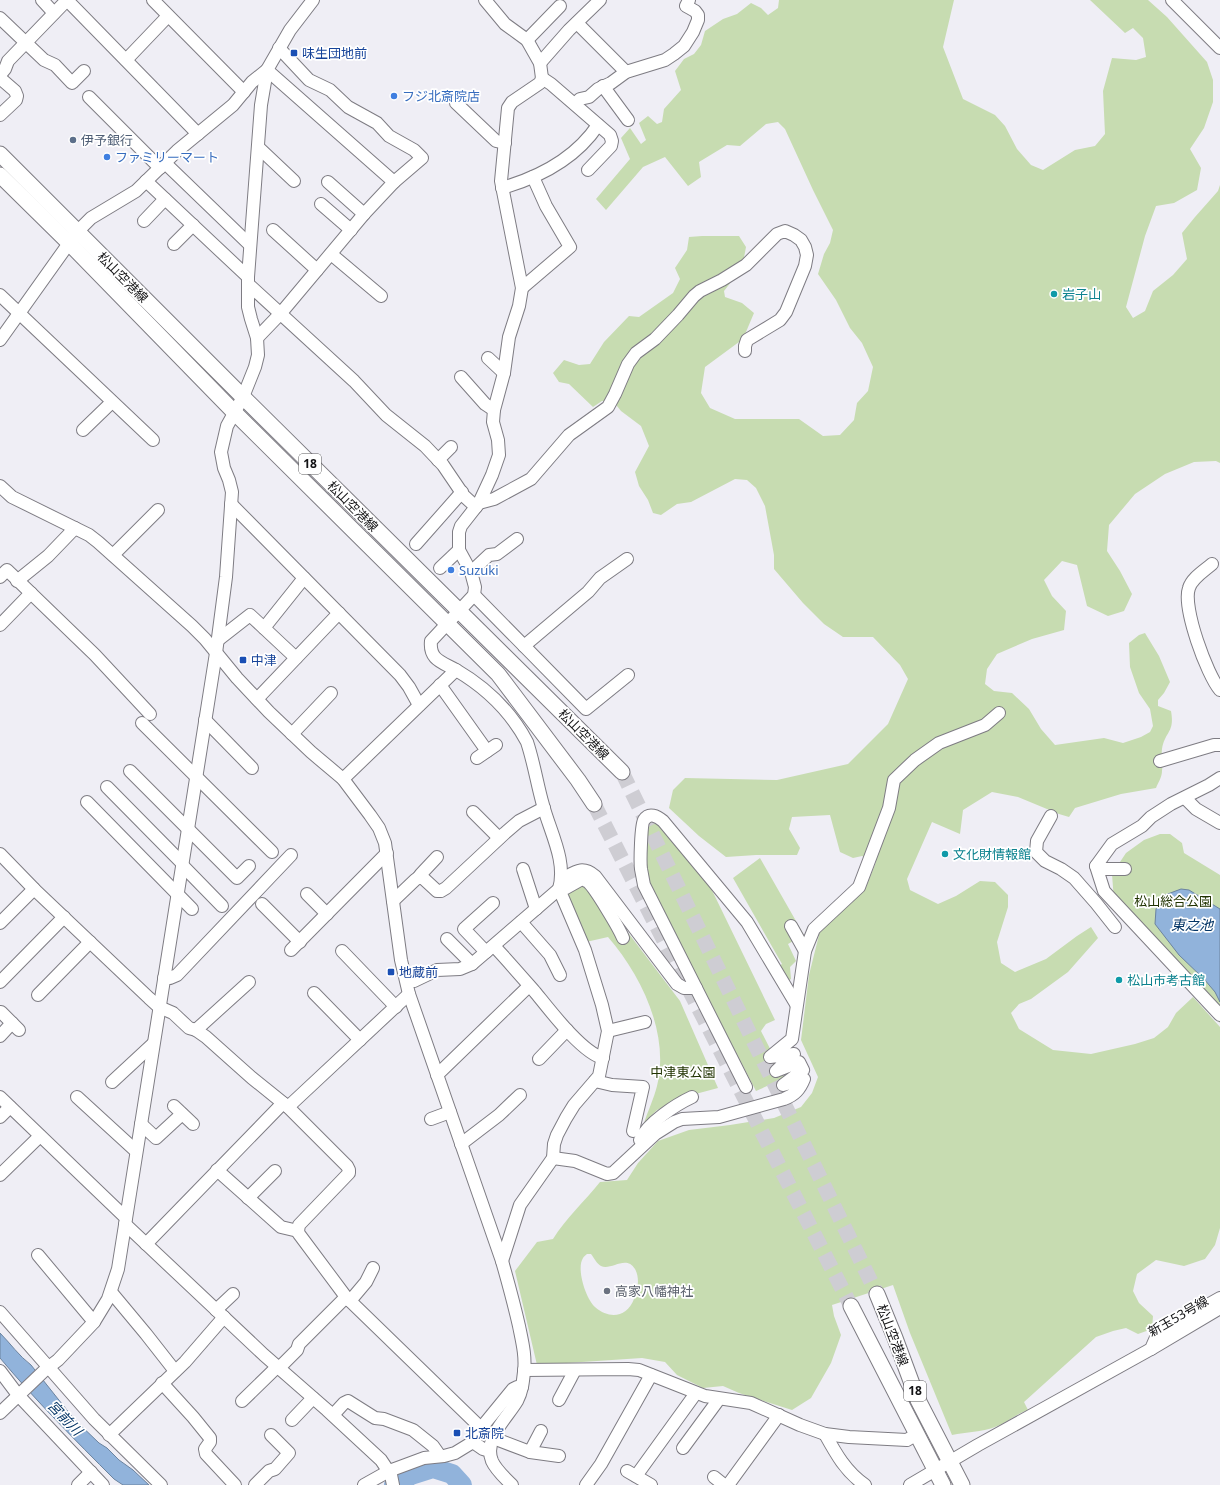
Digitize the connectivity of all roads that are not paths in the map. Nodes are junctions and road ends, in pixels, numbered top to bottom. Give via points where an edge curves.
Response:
1 (42, 0) edge
2 (67, 0) edge
3 (153, 0) edge
4 (313, 0) edge
5 (485, 0) edge
6 (600, 0) edge
7 (689, 0) edge
8 (1172, 0) edge
9 (560, 6) dead end
10 (54, 13) junction
11 (168, 16) junction
12 (0, 18) edge
13 (577, 23) junction
14 (527, 40) junction
15 (26, 42) junction
16 (279, 48) junction
17 (1220, 48) edge
18 (4, 57) edge
19 (126, 60) junction
20 (540, 63) junction
21 (267, 70) junction
22 (84, 71) dead end
23 (626, 72) junction
24 (0, 75) edge
25 (0, 78) edge
26 (542, 78) junction
27 (603, 86) junction
28 (244, 92) junction
29 (89, 97) dead end
30 (456, 103) dead end
31 (575, 104) junction
32 (0, 115) edge
33 (628, 120) dead end
34 (598, 125) junction
35 (198, 134) junction
36 (505, 143) junction
37 (258, 146) junction
38 (0, 154) edge
39 (163, 165) junction
40 (588, 170) dead end
41 (0, 175) edge
42 (533, 177) junction
43 (146, 181) junction
44 (294, 181) dead end
45 (328, 182) dead end
46 (394, 182) junction
47 (502, 188) junction
48 (165, 199) junction
49 (321, 204) dead end
50 (364, 214) junction
51 (144, 221) dead end
52 (193, 225) junction
53 (273, 230) dead end
54 (351, 230) junction
55 (73, 237) junction
56 (174, 244) dead end
57 (249, 244) junction
58 (331, 254) junction
59 (317, 270) junction
60 (248, 281) junction
61 (522, 288) junction
62 (0, 295) edge
63 (381, 296) dead end
64 (281, 313) junction
65 (20, 314) junction
66 (2, 331) edge
67 (257, 338) junction
68 (745, 351) dead end
69 (488, 358) dead end
70 (504, 373) junction
71 (461, 377) dead end
72 (243, 397) junction
73 (112, 402) junction
74 (494, 410) junction
75 (234, 412) junction
76 (84, 430) dead end
77 (153, 440) dead end
78 (451, 447) dead end
79 (438, 460) junction
80 (0, 486) edge
81 (462, 492) junction
82 (231, 504) junction
83 (478, 505) junction
84 (158, 510) dead end
85 (75, 528) junction
86 (517, 539) dead end
87 (416, 544) dead end
88 (459, 550) junction
89 (114, 555) junction
90 (627, 560) dead end
91 (1212, 564) dead end
92 (440, 568) dead end
93 (471, 572) junction
94 (0, 577) edge
95 (304, 578) junction
96 (17, 580) junction
97 (30, 593) junction
98 (474, 595) junction
99 (459, 611) junction
100 (339, 613) junction
101 (448, 623) junction
102 (0, 625) edge
103 (264, 628) junction
104 (218, 640) junction
105 (524, 646) junction
106 (216, 653) junction
107 (296, 658) junction
108 (456, 670) junction
109 (628, 674) dead end
110 (440, 685) junction
111 (1220, 690) edge
112 (331, 693) dead end
113 (257, 699) junction
114 (419, 706) junction
115 (999, 713) dead end
116 (150, 714) dead end
117 (205, 720) junction
118 (142, 722) dead end
119 (292, 734) junction
120 (1220, 745) edge
121 (487, 752) dead end
122 (1160, 761) dead end
123 (252, 768) dead end
124 (130, 771) dead end
125 (622, 772) tunnel mouth
126 (196, 775) junction
127 (1220, 778) edge
128 (343, 779) junction
129 (107, 787) dead end
130 (1185, 798) junction
131 (87, 802) dead end
132 (594, 804) tunnel mouth
133 (544, 808) junction
134 (473, 812) dead end
135 (1051, 816) dead end
136 (1220, 823) edge
137 (188, 830) junction
138 (499, 838) junction
139 (272, 852) dead end
140 (387, 852) junction
141 (0, 854) edge
142 (291, 855) dead end
143 (437, 857) dead end
144 (182, 864) junction
145 (249, 866) dead end
146 (1096, 866) junction
147 (522, 869) dead end
148 (1125, 869) dead end
149 (419, 877) junction
150 (561, 884) junction
151 (34, 889) junction
152 (177, 893) junction
153 (307, 894) dead end
154 (394, 901) junction
155 (493, 903) dead end
156 (269, 905) dead end
157 (222, 906) dead end
158 (192, 909) dead end
159 (536, 909) junction
160 (326, 914) junction
161 (64, 917) junction
162 (521, 922) junction
163 (0, 923) edge
164 (791, 926) dead end
165 (1115, 927) dead end
166 (623, 938) dead end
167 (447, 940) dead end
168 (90, 942) junction
169 (490, 949) junction
170 (342, 951) dead end
171 (805, 951) junction
172 (472, 964) junction
173 (560, 975) dead end
174 (164, 978) junction
175 (407, 981) junction
176 (0, 982) edge
177 (248, 982) dead end
178 (529, 986) junction
179 (696, 988) junction
180 (314, 993) dead end
181 (409, 994) junction
182 (38, 996) dead end
183 (796, 1004) junction
184 (159, 1007) junction
185 (396, 1007) junction
186 (1, 1012) edge
187 (1220, 1015) edge
188 (645, 1022) dead end
189 (196, 1030) junction
190 (568, 1030) junction
191 (608, 1031) junction
192 (0, 1036) edge
193 (360, 1040) junction
194 (153, 1044) junction
195 (603, 1058) junction
196 (539, 1059) dead end
197 (115, 1075) dead end
198 (437, 1075) junction
199 (595, 1081) junction
200 (746, 1087) dead end
201 (520, 1095) dead end
202 (0, 1097) edge
203 (77, 1097) dead end
204 (692, 1097) dead end
205 (285, 1105) junction
206 (10, 1107) junction
207 (450, 1112) junction
208 (0, 1117) edge
209 (431, 1120) dead end
210 (140, 1124) junction
211 (192, 1124) dead end
212 (633, 1131) dead end
213 (40, 1136) junction
214 (461, 1144) junction
215 (638, 1149) junction
216 (136, 1151) junction
217 (553, 1158) junction
218 (216, 1170) junction
219 (274, 1171) dead end
220 (0, 1174) edge
221 (248, 1198) junction
222 (125, 1221) junction
223 (298, 1231) junction
224 (146, 1244) junction
225 (38, 1255) dead end
226 (502, 1260) junction
227 (373, 1268) dead end
228 (111, 1292) junction
229 (233, 1294) dead end
230 (877, 1294) tunnel mouth
231 (1220, 1298) edge
232 (348, 1299) junction
233 (851, 1306) tunnel mouth
234 (1220, 1308) edge
235 (7, 1314) edge
236 (220, 1314) junction
237 (94, 1322) junction
238 (1151, 1349) junction
239 (278, 1367) junction
240 (47, 1369) junction
241 (524, 1370) junction
242 (575, 1370) junction
243 (0, 1371) edge
244 (175, 1371) junction
245 (651, 1375) junction
246 (162, 1383) junction
247 (522, 1387) junction
248 (696, 1393) junction
249 (19, 1394) junction
250 (313, 1398) junction
251 (719, 1399) junction
252 (559, 1400) dead end
253 (242, 1401) dead end
254 (0, 1413) edge
255 (333, 1415) junction
256 (779, 1415) junction
257 (292, 1420) dead end
258 (481, 1428) junction
259 (541, 1432) dead end
260 (825, 1434) junction
261 (917, 1434) junction
262 (109, 1435) junction
263 (279, 1437) dead end
264 (493, 1438) junction
265 (473, 1442) junction
266 (682, 1448) dead end
267 (490, 1451) junction
268 (530, 1452) junction
269 (440, 1456) junction
270 (559, 1456) dead end
271 (950, 1462) junction
272 (936, 1471) junction
273 (91, 1472) junction
274 (391, 1477) edge
275 (714, 1477) dead end
276 (78, 1485) edge
277 (103, 1485) edge
278 (160, 1485) edge
279 (235, 1485) edge
280 (255, 1485) edge
281 (364, 1485) edge
282 (512, 1485) edge
283 (586, 1485) edge
284 (651, 1485) edge
285 (724, 1485) edge
286 (728, 1485) edge
287 (865, 1485) edge
288 (910, 1485) edge
289 (943, 1485) edge
290 (962, 1485) edge

1 - 10 street
2 - 10 street
2 - 19 street
3 - 11 street
4 - 16 street
5 - 14 street via 505,24
6 - 13 street
7 - 23 street via 686,6 695,11 698,20 684,46 665,60
8 - 17 street
9 - 14 street
10 - 15 street
11 - 19 street
11 - 28 street
12 - 15 street
13 - 20 street
13 - 23 street
14 - 20 street
15 - 18 street
15 - 22 street via 44,60 55,65 72,83
16 - 21 street
16 - 46 street via 309,80 330,90 348,107 377,123 389,136 414,150 422,158
18 - 24 street via 5,69
19 - 35 street
20 - 26 street
21 - 28 street
21 - 37 street
21 - 46 street
23 - 27 street
25 - 32 street via 16,91 18,96
26 - 31 street
26 - 36 street via 540,83 512,102 508,108
27 - 31 street
27 - 33 street
28 - 35 street via 233,105
29 - 39 street
30 - 36 street via 496,141
31 - 34 street
34 - 40 street via 610,135 611,146
34 - 42 street via 591,136 561,162
35 - 39 street
36 - 47 street
37 - 44 street
37 - 57 street
38 - 55 main road, 松山空港線 / 18
39 - 43 street
39 - 57 street
41 - 55 main road, 松山空港線 / 18
42 - 47 street
42 - 61 street via 546,206 570,247
43 - 48 street
43 - 55 street via 136,191 91,218
45 - 50 street
46 - 50 street
47 - 61 street
48 - 51 street
48 - 52 street
49 - 54 street
50 - 54 street
52 - 56 street
52 - 60 street
53 - 59 street
54 - 58 street
55 - 65 street
55 - 72 main road, 松山空港線 / 18
55 - 75 main road, 松山空港線 / 18
57 - 60 street
58 - 59 street
58 - 63 street
59 - 64 street
60 - 64 street
60 - 67 street via 248,307
61 - 70 street via 509,337
62 - 65 street
64 - 67 street
64 - 79 street via 354,381 386,415 425,446
65 - 66 street
65 - 73 street
67 - 72 street via 258,355
68 - 83 street via 747,340 780,320 786,312 805,266 806,247 801,240 785,231 778,234 735,273 700,290 678,316 628,364 608,407 569,435 531,479
69 - 70 street
70 - 74 street
71 - 74 street via 485,404
72 - 75 street
72 - 99 main road, 松山空港線 / 18
73 - 76 street
73 - 77 street
74 - 83 street via 498,455
75 - 82 street via 221,452 232,492
75 - 101 main road, 松山空港線 / 18
78 - 79 street
79 - 81 street
80 - 85 street via 12,497
81 - 83 street
81 - 87 street
82 - 95 street
82 - 104 street
83 - 88 street via 459,532
84 - 89 street
85 - 89 street via 89,535
85 - 96 street via 48,556
86 - 93 street via 497,554 488,555
88 - 92 street
88 - 93 street
89 - 106 street via 196,630
90 - 105 street via 600,578 588,592
91 - 111 street via 1191,583 1188,609 1208,668
93 - 98 street via 475,587
94 - 96 street via 7,570
95 - 100 street
95 - 103 street
96 - 97 street
97 - 102 street
97 - 116 street via 95,655
98 - 99 street
98 - 105 street
99 - 101 street
99 - 125 main road, 松山空港線 / 18
100 - 107 street
100 - 114 street via 400,674
101 - 108 street via 431,640 431,653 436,659
101 - 132 main road, 松山空港線 / 18 via 498,674
103 - 104 street via 250,615
103 - 107 street
104 - 106 street
105 - 109 street via 586,709
106 - 113 street
106 - 117 street
107 - 113 street
108 - 110 street
108 - 133 street via 484,689 522,733 530,751
110 - 114 street
110 - 121 street
112 - 119 street
113 - 119 street
114 - 128 street
115 - 171 street via 985,725 939,743 915,760 894,780 889,808 859,887 814,929
117 - 123 street
117 - 126 street
118 - 126 street
119 - 128 street
120 - 122 street
124 - 137 street
126 - 137 street
126 - 139 street via 246,818
127 - 130 street
128 - 140 street via 379,828
129 - 144 street via 128,801
130 - 136 street via 1196,809
130 - 146 street via 1171,804 1112,844
131 - 152 street
133 - 138 street via 519,821
133 - 150 street via 559,856
134 - 138 street
135 - 165 street via 1037,841 1036,852 1045,861 1074,878
137 - 144 street
137 - 145 street via 237,878
138 - 149 street via 441,891 437,891
140 - 154 street
140 - 160 street
141 - 151 street
142 - 174 street via 176,975
143 - 149 street
144 - 152 street
144 - 157 street
146 - 148 street via 1101,869
146 - 187 street via 1104,891
147 - 159 street
149 - 154 street
150 - 159 street
150 - 166 street via 566,888 582,879 588,882
150 - 179 street via 579,870 589,871 677,984 684,988
150 - 191 street via 585,950
151 - 161 street
151 - 163 street
152 - 158 street
152 - 174 street
153 - 160 street
154 - 175 street
155 - 169 street via 464,929
156 - 160 street via 296,946
159 - 162 street
161 - 168 street
161 - 176 street
162 - 169 street
162 - 173 street via 550,955
164 - 171 street
167 - 172 street
168 - 182 street
168 - 184 street
169 - 172 street
169 - 178 street
170 - 185 street
171 - 183 street
172 - 175 street via 460,969 437,970 414,981
174 - 184 street
175 - 181 street
177 - 189 street
178 - 190 street
178 - 198 street
179 - 183 street via 644,885 641,869 643,821 652,815 663,820 748,922
179 - 200 street
180 - 193 street
181 - 185 street
181 - 198 street
183 - 215 street via 792,1039 770,1058 794,1054 776,1071 799,1062 803,1070 783,1085 804,1079 797,1092 791,1097 719,1117 682,1119 655,1134
184 - 189 street via 167,1009 189,1028
184 - 194 street
185 - 193 street
186 - 192 street via 16,1027
188 - 191 street
189 - 205 street
190 - 195 street via 589,1051
190 - 196 street
191 - 195 street
193 - 205 street
194 - 197 street
194 - 210 street
195 - 199 street via 599,1076
198 - 207 street
199 - 212 street via 643,1088
199 - 217 street via 566,1118 554,1144
201 - 214 street
202 - 206 street
203 - 216 street
204 - 215 street via 666,1112 645,1131
205 - 218 street
205 - 223 street via 349,1170 300,1225
206 - 208 street
206 - 213 street
207 - 209 street
207 - 214 street
210 - 211 street via 156,1138 178,1110
210 - 216 street
213 - 220 street
213 - 222 street
214 - 226 street
215 - 217 street via 618,1169 607,1174 582,1163
216 - 222 street
217 - 226 street via 520,1205
218 - 221 street
218 - 224 street
219 - 221 street
221 - 223 street via 280,1227
222 - 224 street
222 - 228 street via 118,1270
223 - 232 street
224 - 236 street
225 - 237 street
226 - 241 street via 522,1340
227 - 232 street via 366,1282
228 - 237 street
228 - 244 street
229 - 236 street
230 - 271 main road, 松山空港線 / 18 via 918,1400
231 - 238 street via 1158,1333
232 - 239 street
232 - 258 street
233 - 261 main road, 松山空港線 / 18
234 - 238 street, 新玉53号線
235 - 240 street via 23,1330
236 - 239 street
236 - 244 street via 185,1362
237 - 240 street
238 - 271 street, 新玉53号線
239 - 250 street
239 - 253 street
240 - 249 street
240 - 262 street
241 - 242 street
241 - 247 street
242 - 245 street via 628,1369
242 - 252 street
243 - 249 street
244 - 246 street
245 - 248 street
245 - 283 street via 601,1464
246 - 262 street
246 - 279 street via 210,1438 205,1449 206,1454
247 - 258 street via 513,1389
247 - 264 street via 516,1402
248 - 251 street
248 - 284 street via 631,1473
249 - 254 street
249 - 273 street
250 - 255 street
250 - 257 street
251 - 256 street via 751,1403
251 - 266 street
255 - 269 street via 348,1401 375,1418 413,1430 433,1446
255 - 274 street via 381,1460
256 - 260 street
256 - 286 street
258 - 265 street
259 - 268 street
260 - 261 street via 907,1440
260 - 287 street via 844,1466
261 - 272 main road, 松山空港線 / 18
262 - 278 street
263 - 280 street via 290,1453
264 - 267 street
264 - 268 street
265 - 267 street
265 - 269 street via 455,1453
267 - 282 street via 492,1461
268 - 270 street
269 - 274 street via 424,1458
271 - 272 street, 新玉53号線
271 - 290 main road, 松山空港線 / 18
272 - 288 street, 新玉53号線
272 - 289 main road, 松山空港線 / 18
273 - 276 street
273 - 277 street
274 - 281 street
275 - 285 street

